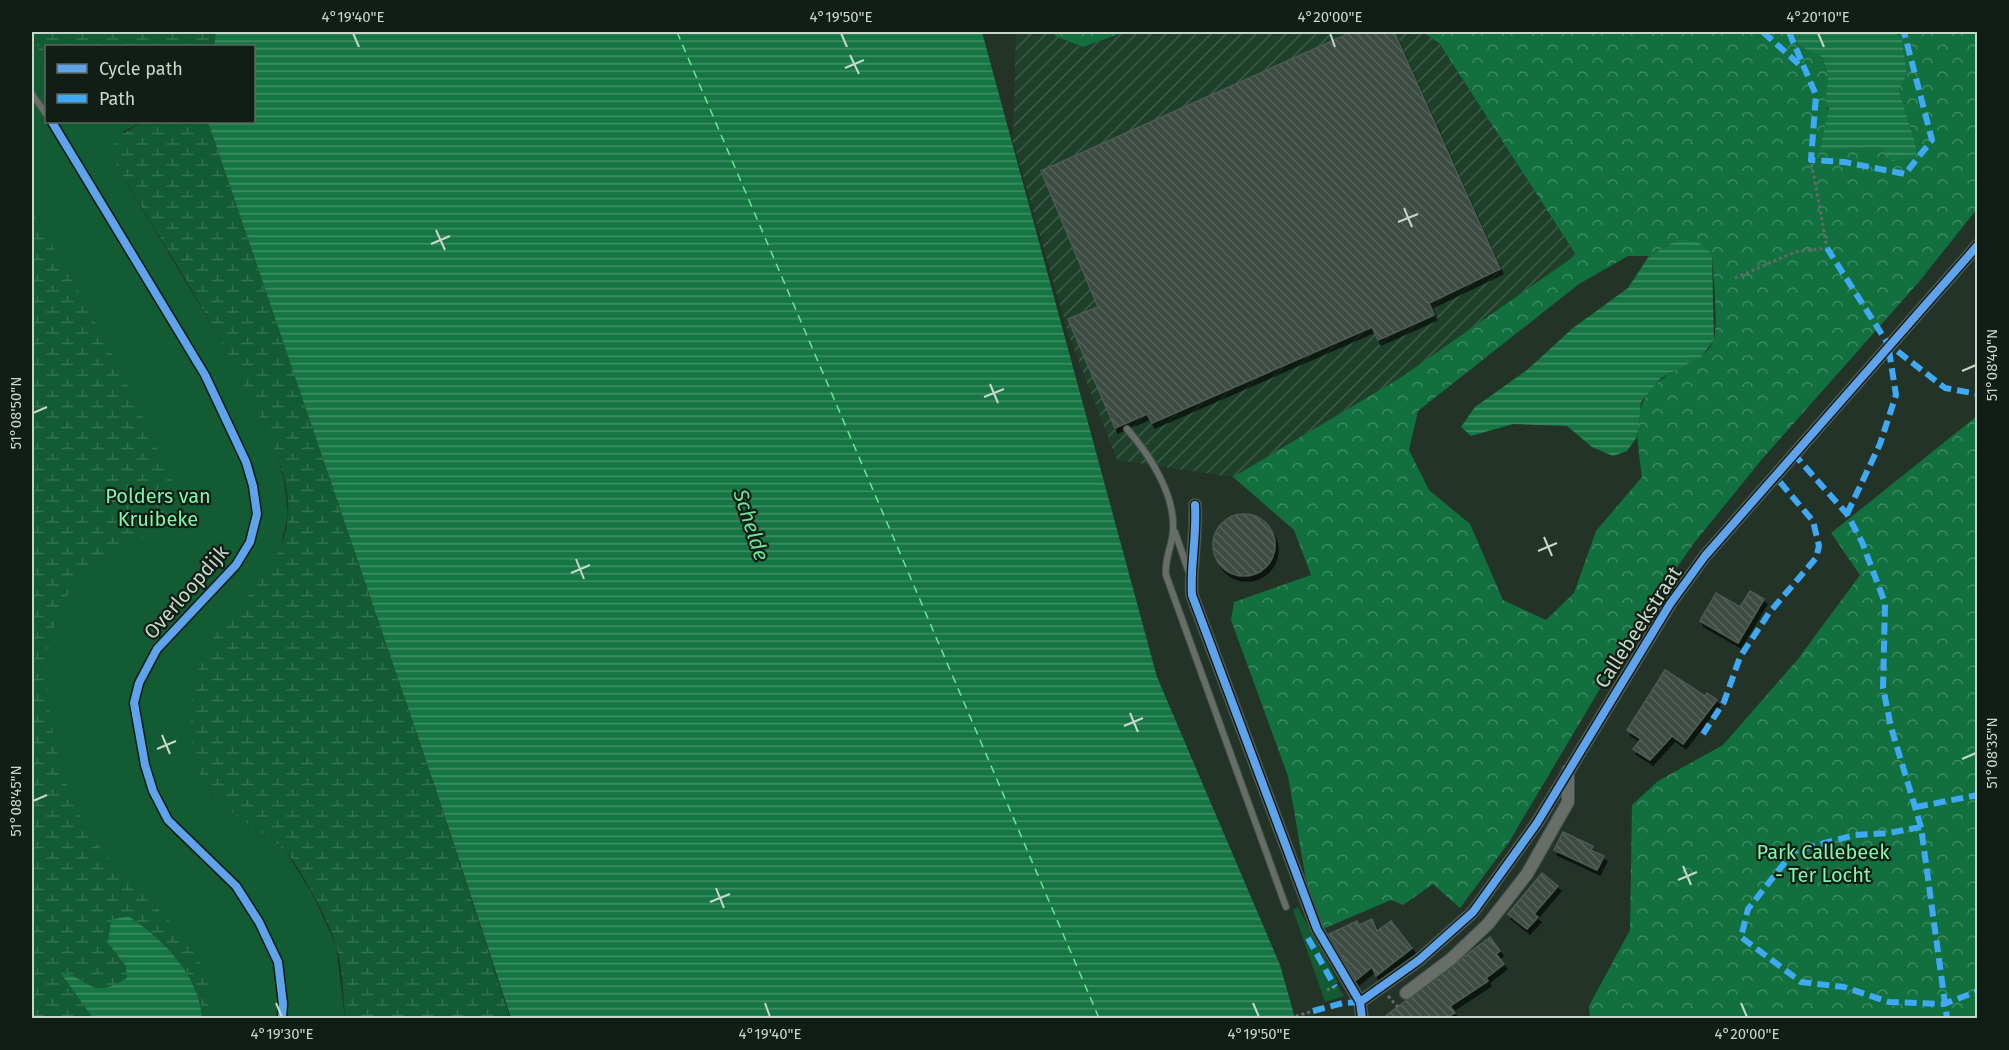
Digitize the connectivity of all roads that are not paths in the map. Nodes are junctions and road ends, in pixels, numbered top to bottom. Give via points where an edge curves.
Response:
1 (32, 94) edge
2 (45, 113) edge
3 (53, 123) edge
4 (1977, 245) edge
5 (1127, 429) dead end
6 (1196, 505) dead end
7 (1174, 527) junction
8 (1191, 576) junction
9 (1568, 769) junction
10 (1286, 907) dead end
11 (1406, 993) dead end
12 (1360, 1002) junction
13 (282, 1018) edge
14 (1362, 1018) edge

1 - 2 lane
3 - 13 lane, Overloopdijk via 205,375 246,462 253,486 257,514 250,542 236,565 157,649 138,683 134,703 153,791 168,820 236,886 259,922 278,962
4 - 9 street, Callebeekstraat via 1705,556 1670,604
5 - 7 lane via 1146,451 1167,497
6 - 8 street
7 - 8 lane
7 - 10 lane via 1166,575
8 - 12 street via 1192,595 1317,929
9 - 11 street via 1568,802 1527,874 1488,924
9 - 12 street, Callebeekstraat via 1537,823 1473,912 1419,960
12 - 14 street

